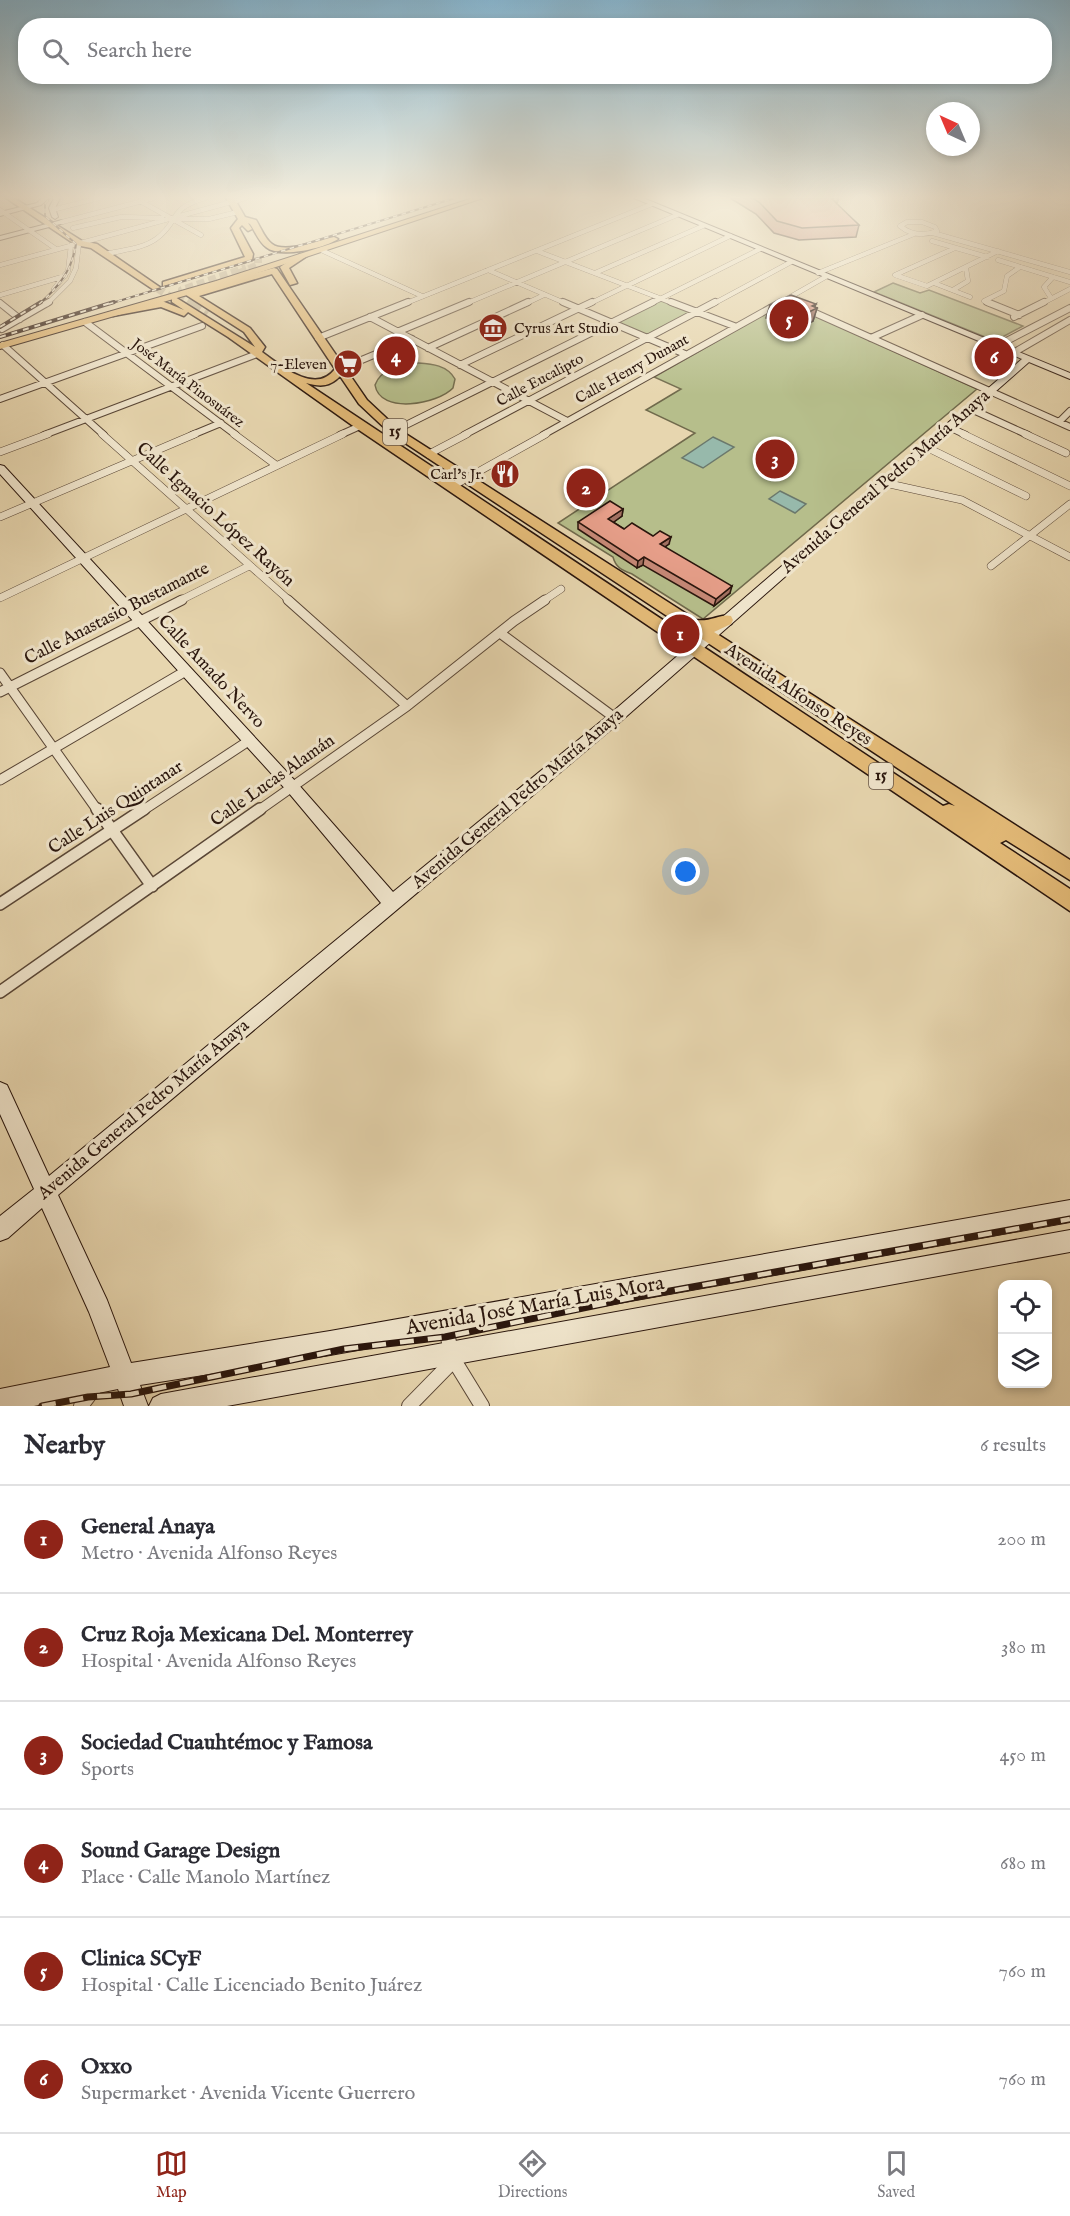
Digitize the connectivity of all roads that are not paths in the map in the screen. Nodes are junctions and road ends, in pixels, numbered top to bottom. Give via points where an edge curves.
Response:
1 (70, 264) edge
2 (77, 264) edge
3 (111, 264) edge
4 (123, 264) edge
5 (233, 264) tunnel mouth
6 (261, 264) edge
7 (263, 264) edge
8 (283, 264) edge
9 (288, 264) edge
10 (351, 264) edge
11 (504, 264) edge
12 (561, 264) edge
13 (569, 264) edge
14 (616, 264) edge
15 (671, 264) edge
16 (732, 264) edge
17 (788, 264) edge
18 (795, 264) edge
19 (831, 264) edge
20 (834, 264) edge
21 (919, 264) edge
22 (974, 264) edge
23 (1009, 264) edge
24 (1042, 264) edge
25 (1020, 267) junction
26 (246, 268) tunnel mouth
27 (966, 268) junction
28 (488, 270) junction
29 (269, 271) junction
30 (814, 271) junction
31 (1070, 272) edge
32 (595, 273) junction
33 (65, 276) junction
34 (827, 276) junction
35 (228, 277) tunnel mouth
36 (1053, 277) junction
37 (1070, 282) edge
38 (516, 283) junction
39 (934, 283) junction
40 (626, 285) junction
41 (164, 287) junction
42 (1070, 289) edge
43 (952, 290) junction
44 (190, 294) junction
45 (0, 295) edge
46 (544, 295) junction
47 (422, 296) junction
48 (970, 297) dead end
49 (1050, 298) junction
50 (783, 299) junction
51 (162, 300) junction
52 (175, 300) tunnel mouth
53 (661, 300) junction
54 (0, 303) edge
55 (120, 304) junction
56 (1070, 308) edge
57 (577, 309) junction
58 (208, 312) tunnel mouth
59 (696, 312) junction
60 (113, 314) junction
61 (922, 315) junction
62 (370, 317) junction
63 (18, 318) junction
64 (1047, 320) junction
65 (1070, 320) edge
66 (85, 321) junction
67 (611, 324) junction
68 (1060, 325) junction
69 (202, 326) junction
70 (735, 326) junction
71 (2, 329) dead end
72 (397, 332) junction
73 (231, 335) junction
74 (316, 335) junction
75 (871, 338) junction
76 (412, 339) junction
77 (646, 339) junction
78 (1, 344) edge
79 (997, 346) junction
80 (428, 348) junction
81 (127, 352) junction
82 (1013, 353) junction
83 (257, 354) junction
84 (685, 354) junction
85 (1028, 359) junction
86 (460, 364) junction
87 (340, 369) junction
88 (284, 374) junction
89 (1070, 376) edge
90 (46, 382) junction
91 (494, 382) junction
92 (172, 386) junction
93 (990, 392) junction
94 (0, 399) edge
95 (529, 401) junction
96 (971, 409) junction
97 (1070, 411) edge
98 (86, 419) junction
99 (567, 421) junction
100 (1059, 422) junction
101 (221, 423) junction
102 (360, 426) junction
103 (949, 427) junction
104 (1070, 427) edge
105 (394, 431) junction
106 (926, 447) junction
107 (0, 452) edge
108 (1066, 453) dead end
109 (429, 454) junction
110 (132, 460) junction
111 (276, 465) junction
112 (0, 468) edge
113 (466, 478) junction
114 (885, 483) junction
115 (1070, 486) edge
116 (451, 487) junction
117 (1026, 496) dead end
118 (33, 503) junction
119 (1070, 504) edge
120 (186, 509) junction
121 (0, 517) edge
122 (1029, 535) junction
123 (84, 558) junction
124 (1070, 558) edge
125 (249, 566) junction
126 (991, 566) dead end
127 (561, 589) dead end
128 (0, 598) edge
129 (682, 620) junction
130 (726, 620) junction
131 (139, 621) junction
132 (500, 633) junction
133 (708, 636) junction
134 (693, 650) junction
135 (184, 672) junction
136 (0, 673) edge
137 (10, 687) junction
138 (0, 692) edge
139 (407, 706) junction
140 (615, 718) junction
141 (250, 740) junction
142 (53, 749) junction
143 (892, 755) junction
144 (0, 780) edge
145 (293, 788) junction
146 (944, 815) junction
147 (111, 830) junction
148 (1024, 840) junction
149 (1070, 871) edge
150 (152, 886) junction
151 (1070, 901) edge
152 (392, 903) junction
153 (0, 904) edge
154 (0, 993) edge
155 (0, 1095) edge
156 (45, 1192) junction
157 (1070, 1211) edge
158 (0, 1230) edge
159 (1070, 1241) edge
160 (445, 1322) junction
161 (451, 1357) junction
162 (123, 1376) junction
163 (98, 1381) junction
164 (0, 1401) edge
165 (81, 1406) edge
166 (136, 1406) edge
167 (161, 1406) edge
168 (409, 1406) edge
169 (482, 1406) edge

1 - 33 street
2 - 63 street via 70,280 52,298
3 - 55 highway via 144,286 142,293
4 - 41 highway
5 - 41 highway
6 - 41 main road
7 - 26 highway
8 - 29 main road
9 - 74 highway via 284,269 312,312
10 - 47 street
11 - 28 street
12 - 38 street
13 - 32 street
14 - 32 street
15 - 40 street
16 - 53 street
17 - 59 street, Calle Eucalipto
18 - 30 street
19 - 30 street
20 - 30 street
21 - 39 street via 895,274 923,286
22 - 27 street
23 - 25 street
24 - 31 street
25 - 36 street
25 - 49 street via 1007,276 1005,290 984,301 1016,316
27 - 39 street
27 - 43 street via 968,281
28 - 38 street
28 - 47 street
29 - 44 highway
29 - 74 highway via 298,321
30 - 34 street
32 - 40 street
33 - 45 street
33 - 63 street
34 - 50 street, Calle Henry Dunant
34 - 61 street
35 - 51 highway
36 - 37 street
36 - 49 street via 1044,286
38 - 46 street
38 - 72 street
39 - 43 street
40 - 53 street
40 - 57 street
41 - 55 main road
42 - 49 street
43 - 48 street
44 - 51 main road
44 - 83 highway via 247,330 260,347
46 - 57 street
46 - 80 street
47 - 62 street
50 - 70 street, Calle Henry Dunant
50 - 75 street
51 - 60 main road
52 - 73 highway, 15
53 - 59 street
53 - 67 street
54 - 63 street
55 - 78 main road
56 - 64 street
57 - 67 street
57 - 86 street
58 - 73 highway via 228,327
59 - 70 street
59 - 77 street, Calle Eucalipto
60 - 66 main road
60 - 69 highway via 162,304
61 - 75 street
61 - 79 street
62 - 72 street
62 - 74 street
63 - 71 street
64 - 68 street
64 - 79 street
65 - 68 street
66 - 78 main road
66 - 81 street, José María Pinosuárez
67 - 77 street
67 - 91 street
68 - 82 street
69 - 81 street
69 - 83 highway via 246,355
70 - 84 street, Calle Henry Dunant
72 - 76 street
73 - 83 highway, 15
74 - 87 highway, Avenida Alfonso Reyes / 15
75 - 93 street
76 - 80 street
76 - 87 street
77 - 84 street
77 - 95 street, Calle Eucalipto
78 - 90 street, Calle Ignacio López Rayón
79 - 82 street
80 - 86 street
81 - 90 street
81 - 92 street, José María Pinosuárez
82 - 85 street
83 - 88 highway, 15
83 - 92 street
84 - 99 street, Calle Henry Dunant
85 - 89 street
85 - 93 street, Avenida General Pedro María Anaya
86 - 91 street
87 - 88 highway via 334,379 325,383
87 - 105 highway, Avenida Alfonso Reyes / 15 via 373,413
88 - 102 highway, 15
90 - 94 street
90 - 98 street, Calle Ignacio López Rayón
91 - 95 street
91 - 105 street
92 - 98 street
92 - 101 street, José María Pinosuárez
93 - 96 street, Avenida General Pedro María Anaya
93 - 100 street
95 - 99 street
95 - 109 street, Calle Eucalipto
96 - 103 street, Avenida General Pedro María Anaya
96 - 108 street
97 - 100 street
98 - 107 street
98 - 110 street, Calle Ignacio López Rayón
99 - 113 street, Calle Henry Dunant
100 - 104 street
101 - 110 street
101 - 111 street, José María Pinosuárez
102 - 111 street
102 - 116 highway, Avenida Alfonso Reyes / 15
103 - 106 street, Avenida General Pedro María Anaya
103 - 115 street
105 - 109 highway, Avenida Alfonso Reyes / 15
106 - 114 street, Avenida General Pedro María Anaya
106 - 117 street
109 - 113 highway, Avenida Alfonso Reyes / 15
110 - 118 street
110 - 120 street, Calle Ignacio López Rayón
111 - 120 street
112 - 118 street, Calle Amado Nervo
113 - 116 street, Calle Henry Dunant
113 - 129 highway, Avenida Alfonso Reyes / 15
114 - 122 street via 962,500
114 - 130 street, Avenida General Pedro María Anaya
116 - 134 highway, Avenida Alfonso Reyes / 15
118 - 121 street
118 - 123 street, Calle Amado Nervo
119 - 122 street
120 - 123 street
120 - 125 street, Calle Ignacio López Rayón
122 - 124 street
122 - 126 street
123 - 128 street
123 - 131 street, Calle Amado Nervo
125 - 131 street, Calle Anastasio Bustamante
125 - 139 street, Calle Ignacio López Rayón
127 - 132 street, Calle Lucas Alamán
129 - 130 highway via 706,627
129 - 133 highway, Avenida Alfonso Reyes / 15
130 - 133 street, Avenida General Pedro María Anaya
131 - 135 street, Calle Amado Nervo
131 - 137 street, Calle Anastasio Bustamante
132 - 139 street, Calle Lucas Alamán
132 - 140 street
133 - 134 street, Avenida General Pedro María Anaya
133 - 143 highway, Avenida Alfonso Reyes / 15
134 - 140 street, Avenida General Pedro María Anaya
134 - 146 highway, Avenida Alfonso Reyes / 15
135 - 141 street, Calle Amado Nervo
135 - 142 street
136 - 137 street
137 - 138 street, Calle Anastasio Bustamante
137 - 142 street
139 - 145 street, Calle Lucas Alamán
140 - 152 street, Avenida General Pedro María Anaya
141 - 145 street, Calle Amado Nervo
141 - 147 street, Calle Luis Quintanar
142 - 144 street
142 - 147 street
143 - 146 highway via 902,773
143 - 148 highway, Avenida Alfonso Reyes / 15
145 - 150 street, Calle Lucas Alamán
145 - 152 street, Calle Amado Nervo
146 - 148 highway
146 - 151 highway, Avenida Alfonso Reyes / 15
147 - 150 street
147 - 153 street, Calle Luis Quintanar
148 - 149 highway, Avenida Alfonso Reyes / 15
150 - 154 street, Calle Lucas Alamán
152 - 156 street, Avenida General Pedro María Anaya
155 - 156 street
156 - 158 street, Avenida General Pedro María Anaya
156 - 162 street via 99,1308
157 - 160 street, Avenida José María Luis Mora
159 - 161 street, Avenida José María Luis Mora
160 - 161 street
160 - 162 street, Avenida José María Luis Mora
161 - 167 street, Avenida José María Luis Mora
161 - 168 street
161 - 169 street
162 - 163 street, Avenida José María Luis Mora
162 - 166 street
163 - 164 street, Avenida José María Luis Mora
163 - 165 street

